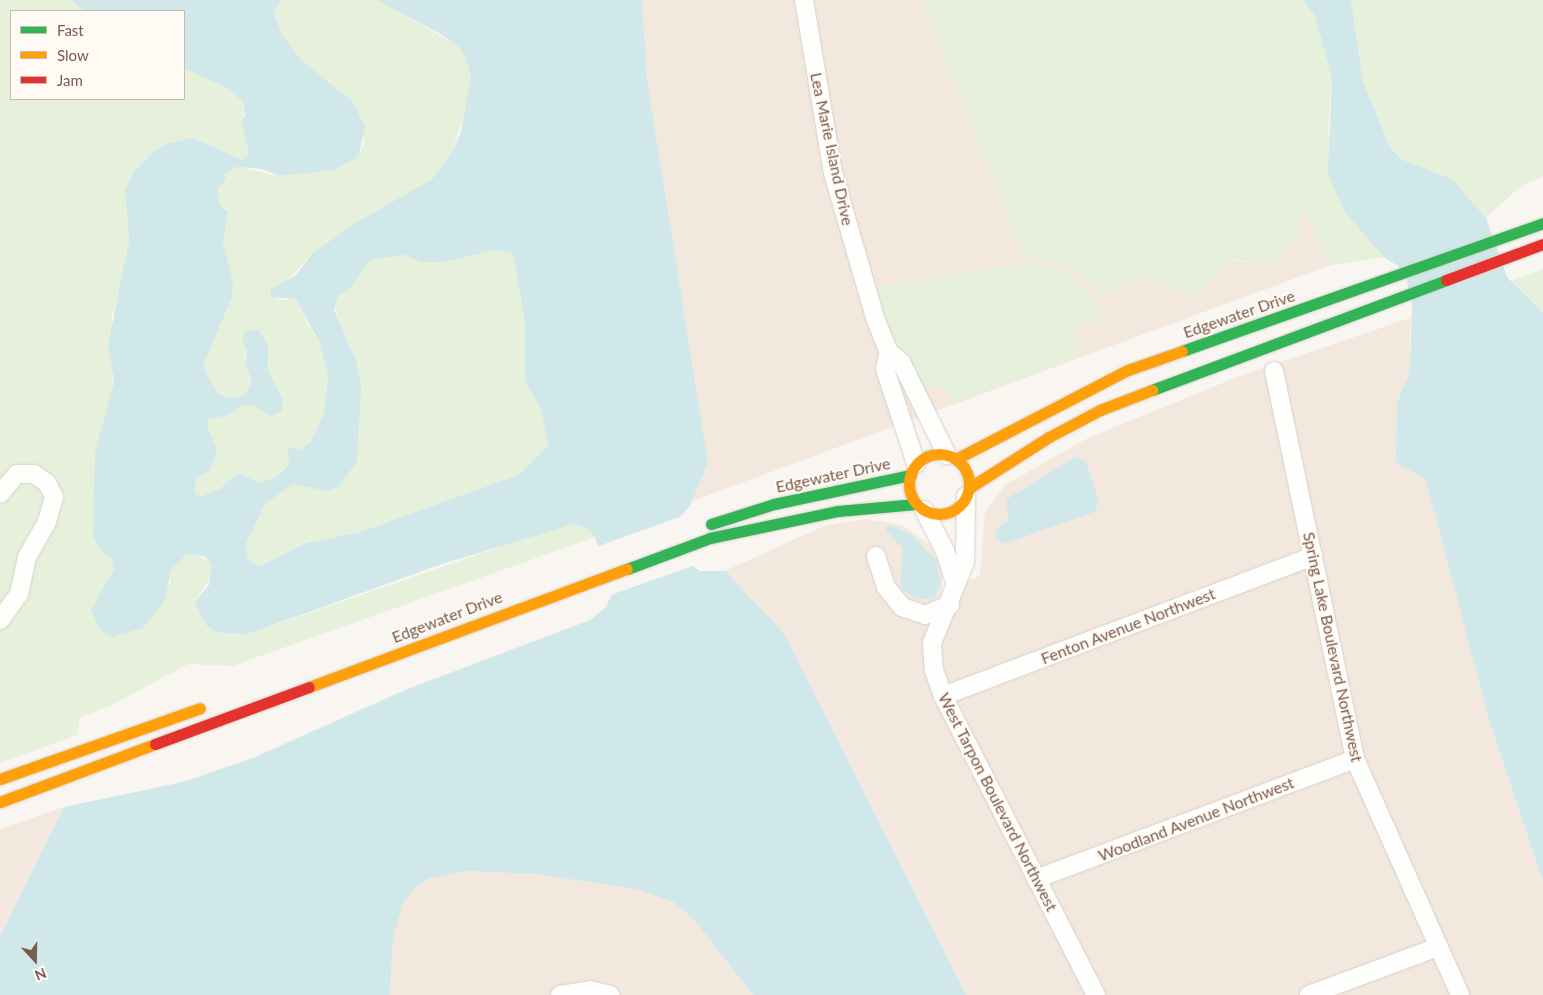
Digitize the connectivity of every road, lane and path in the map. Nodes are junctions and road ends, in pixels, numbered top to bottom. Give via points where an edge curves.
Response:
1 (804, 0) edge
2 (1543, 223) edge
3 (1543, 244) edge
4 (889, 352) junction
5 (1274, 371) dead end
6 (951, 457) junction
7 (913, 470) junction
8 (968, 492) junction
9 (0, 494) edge
10 (920, 507) junction
11 (703, 526) dead end
12 (876, 556) dead end
13 (1313, 556) junction
14 (956, 584) junction
15 (950, 605) junction
16 (2, 614) edge
17 (943, 696) junction
18 (211, 705) dead end
19 (1355, 759) junction
20 (0, 779) edge
21 (0, 802) edge
22 (1036, 879) junction
23 (1438, 946) junction
24 (560, 995) edge
25 (610, 995) edge
26 (1096, 995) edge
27 (1309, 995) edge
28 (1460, 995) edge

1 - 4 street, Lea Marie Island Drive via 833,173 873,311
2 - 6 street, Edgewater Drive via 1128,370
3 - 8 street via 1100,410 1049,437
4 - 6 street, Lea Marie Island Drive via 901,362
4 - 7 street, Lea Marie Island Drive via 886,369
5 - 13 street, Spring Lake Boulevard Northwest
6 - 7 street via 930,456
6 - 8 street via 966,472
7 - 10 street via 909,489
7 - 11 street, Edgewater Drive via 774,504
8 - 10 street via 948,513
8 - 14 street, West Tarpon Boulevard Northwest via 965,562
9 - 16 street via 17,474 34,474 47,483 54,497 47,522 27,557 19,594
10 - 14 street via 945,551
10 - 21 street, Edgewater Drive via 838,511 710,538
12 - 15 street via 886,587 902,608 926,615
13 - 17 street, Fenton Avenue Northwest
13 - 19 street, Spring Lake Boulevard Northwest
14 - 15 street, West Tarpon Boulevard Northwest
15 - 17 street, West Tarpon Boulevard Northwest via 932,643 934,670
17 - 22 street, West Tarpon Boulevard Northwest
18 - 20 street
19 - 22 street, Woodland Avenue Northwest
19 - 23 street, Spring Lake Boulevard Northwest
22 - 26 street, West Tarpon Boulevard Northwest
23 - 27 street
23 - 28 street, Spring Lake Boulevard Northwest
24 - 25 street via 590,990

